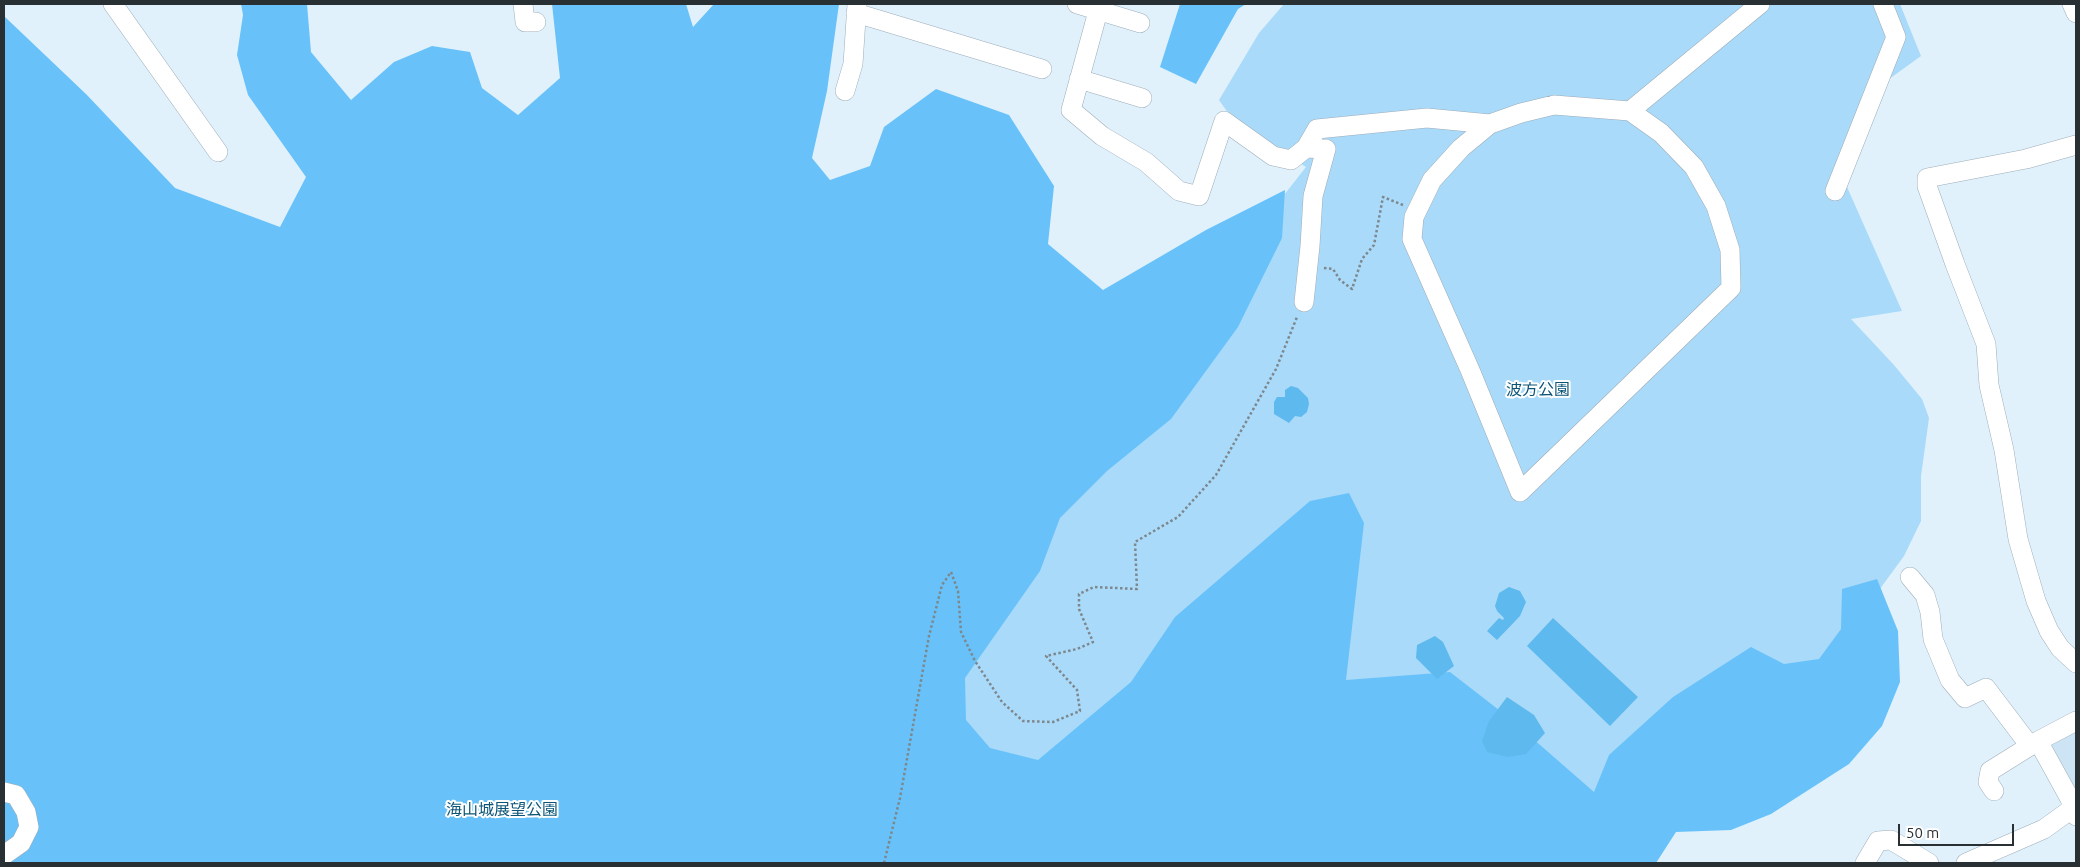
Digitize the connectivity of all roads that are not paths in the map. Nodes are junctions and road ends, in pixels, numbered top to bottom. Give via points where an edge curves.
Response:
1 (113, 4) edge
2 (523, 4) edge
3 (1077, 4) edge
4 (1760, 4) edge
5 (1883, 4) edge
6 (1099, 7) edge
7 (856, 8) edge
8 (536, 22) dead end
9 (1140, 23) dead end
10 (1042, 69) dead end
11 (1079, 79) junction
12 (844, 91) dead end
13 (1142, 98) dead end
14 (1630, 111) junction
15 (1490, 124) junction
16 (2076, 145) edge
17 (1306, 148) junction
18 (218, 152) dead end
19 (1835, 190) dead end
20 (1304, 302) road end
21 (1910, 577) dead end
22 (2076, 663) edge
23 (2076, 721) edge
24 (2034, 744) junction
25 (1994, 791) dead end
26 (4, 792) edge
27 (2075, 812) edge
28 (4, 855) edge
29 (1865, 863) edge
30 (1929, 863) edge
31 (1966, 863) edge

1 - 18 street
2 - 8 street via 524,22
3 - 6 street
4 - 14 street
5 - 19 street via 1896,37
6 - 9 street
6 - 11 street
7 - 10 street
7 - 12 street via 853,64
11 - 13 street
11 - 17 street via 1071,110 1102,136 1146,162 1179,191 1199,196 1224,121 1273,156 1291,160
14 - 15 street via 1554,105
14 - 15 street via 1661,133 1694,166 1716,206 1730,250 1731,288 1520,492 1412,238 1414,217 1432,180 1461,148
15 - 17 street via 1427,118 1318,129
16 - 22 street via 2026,159 1927,178 1927,186 1986,344 1989,385 2004,450 2018,539 2036,601 2049,631 2060,648
17 - 20 street via 1326,149 1313,196
21 - 24 street via 1925,595 1933,639 1950,680 1965,698 1986,688
23 - 24 street
24 - 25 street via 1990,771 1988,782
24 - 27 street
26 - 28 street via 16,796 26,812 29,827 21,843
27 - 31 street
29 - 30 street via 1878,840 1891,840

